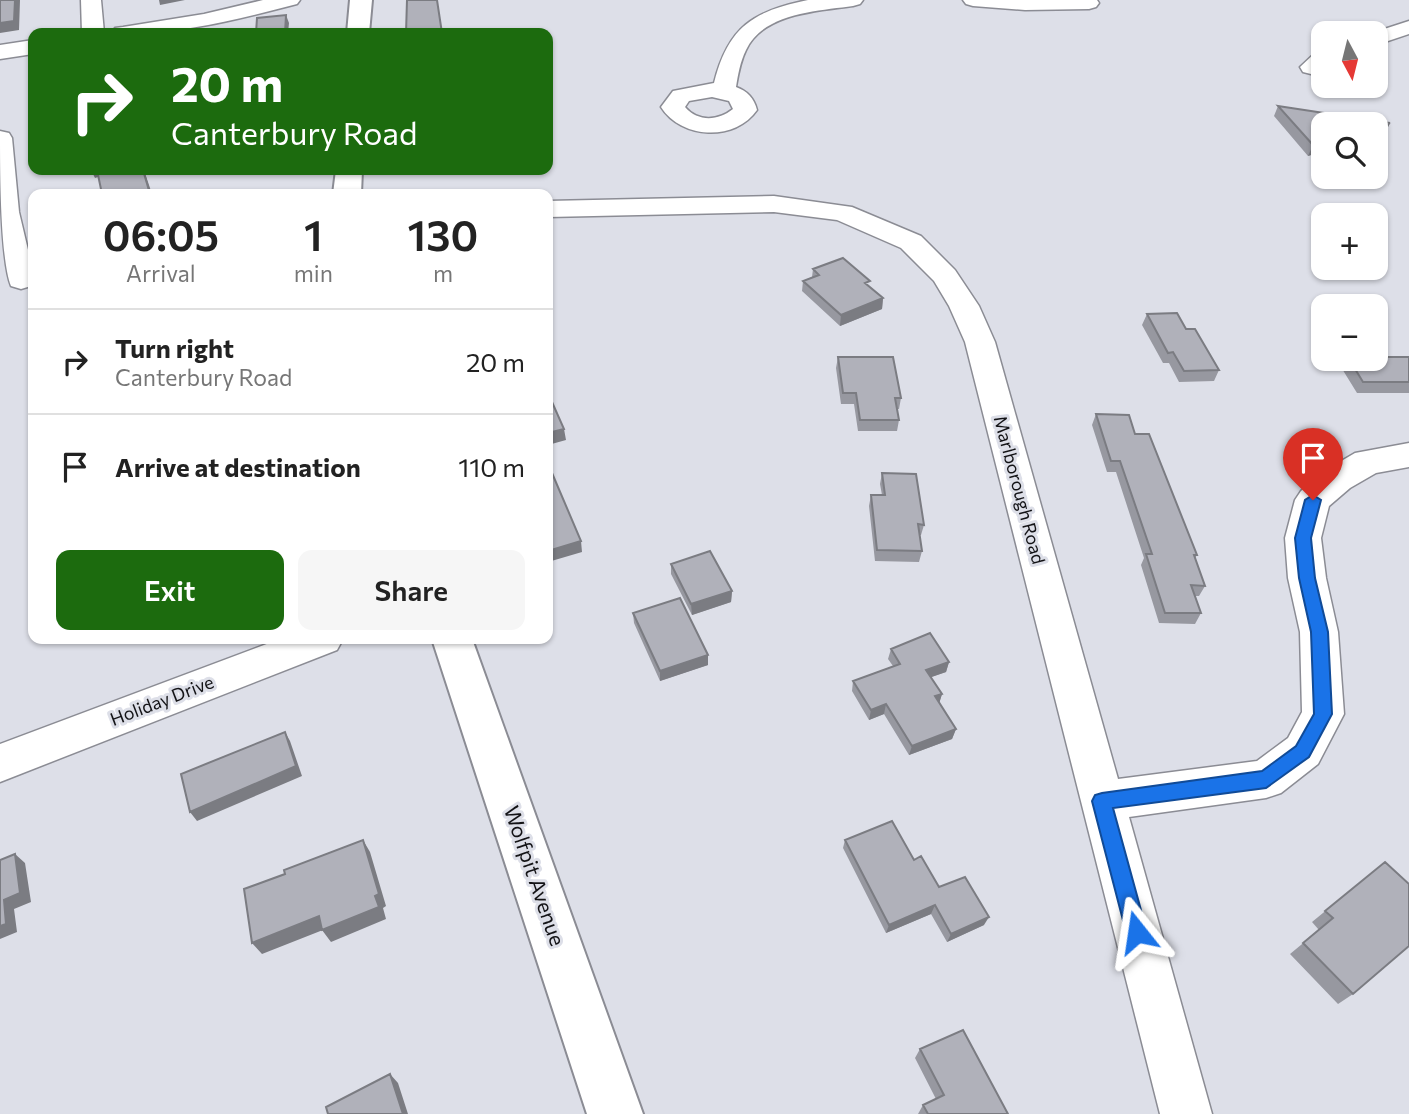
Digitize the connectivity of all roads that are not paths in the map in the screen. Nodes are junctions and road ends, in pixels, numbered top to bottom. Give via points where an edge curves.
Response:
1 (91, 0) edge
2 (290, 0) edge
3 (361, 0) edge
4 (853, 0) edge
5 (973, 0) edge
6 (1089, 3) dead end
7 (1409, 27) edge
8 (93, 28) edge
9 (152, 28) edge
10 (358, 28) edge
11 (1388, 35) edge
12 (28, 48) edge
13 (0, 52) edge
14 (723, 91) dead end
15 (0, 138) edge
16 (553, 209) edge
17 (21, 280) dead end
18 (1409, 455) edge
19 (310, 644) edge
20 (454, 644) edge
21 (0, 763) edge
22 (1102, 801) junction
23 (615, 1114) edge
24 (1186, 1114) edge

1 - 8 street
2 - 9 street
3 - 10 street
4 - 14 street via 806,6 761,21 738,44
5 - 6 street
7 - 11 street
12 - 13 street
15 - 17 street via 6,212
16 - 22 street, Marlborough Road via 774,205 830,210 911,242 945,276 980,342
18 - 22 street via 1367,462 1313,500 1303,538 1319,632 1323,714 1303,751 1266,779
19 - 21 street, Holiday Drive
20 - 23 street, Wolfpit Avenue
22 - 24 street, Marlborough Road

